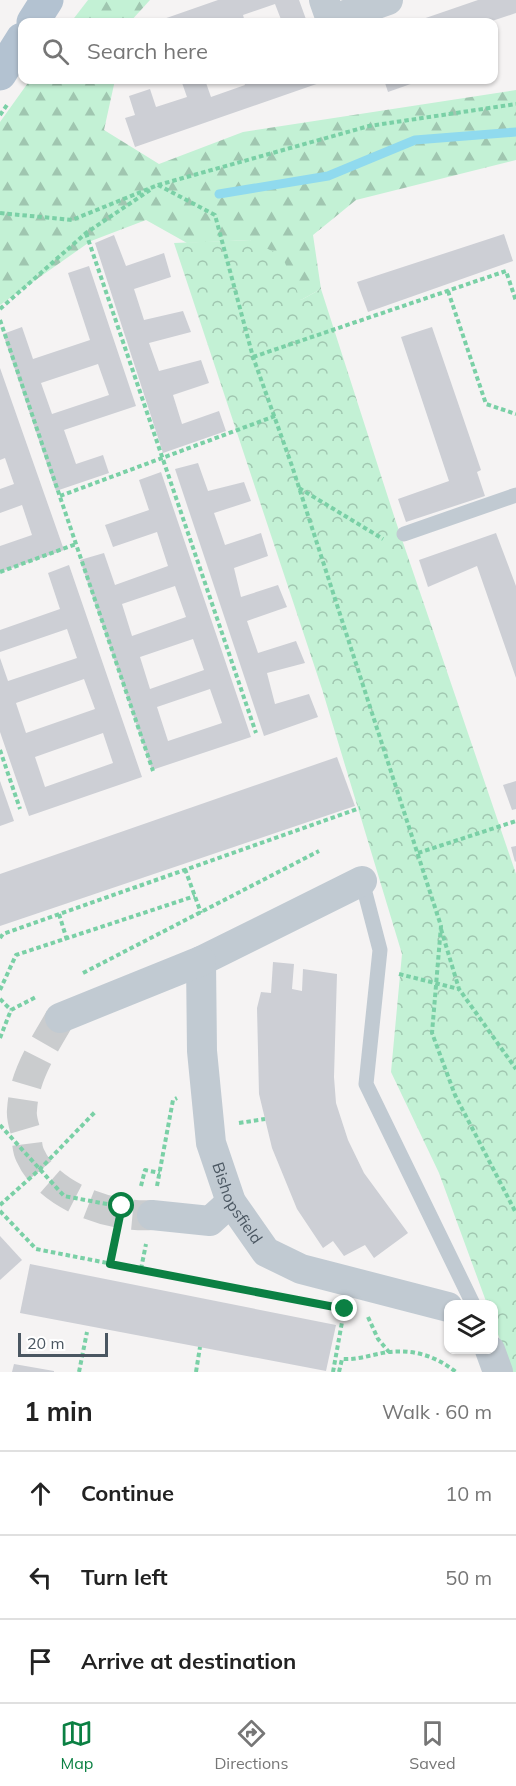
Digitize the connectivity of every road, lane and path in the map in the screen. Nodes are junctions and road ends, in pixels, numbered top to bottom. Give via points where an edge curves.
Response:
1 (47, 0) edge
2 (324, 0) edge
3 (388, 0) edge
4 (36, 18) edge
5 (330, 18) edge
6 (337, 18) edge
7 (18, 45) edge
8 (0, 74) edge
9 (516, 105) edge
10 (158, 185) junction
11 (0, 213) edge
12 (86, 233) junction
13 (448, 291) junction
14 (516, 301) edge
15 (0, 309) edge
16 (0, 320) edge
17 (253, 357) junction
18 (516, 414) edge
19 (274, 416) junction
20 (164, 458) junction
21 (299, 488) junction
22 (60, 495) junction
23 (516, 495) edge
24 (404, 534) joint
25 (76, 544) junction
26 (0, 572) edge
27 (256, 733) dead end
28 (0, 750) edge
29 (153, 771) dead end
30 (360, 808) dead end
31 (20, 809) dead end
32 (516, 821) edge
33 (320, 852) dead end
34 (417, 853) junction
35 (185, 870) junction
36 (362, 881) joint
37 (195, 896) junction
38 (201, 913) junction
39 (59, 914) junction
40 (441, 926) junction
41 (0, 938) edge
42 (67, 940) junction
43 (201, 961) junction
44 (378, 969) junction
45 (75, 978) dead end
46 (436, 983) junction
47 (459, 989) junction
48 (0, 990) edge
49 (43, 994) dead end
50 (0, 999) edge
51 (11, 1010) junction
52 (60, 1018) tunnel mouth
53 (0, 1038) edge
54 (516, 1069) edge
55 (206, 1088) junction
56 (95, 1112) dead end
57 (0, 1125) edge
58 (40, 1169) junction
59 (231, 1202) junction
60 (0, 1204) edge
61 (122, 1206) junction
62 (0, 1211) edge
63 (516, 1212) edge
64 (146, 1214) junction
65 (110, 1264) junction
66 (141, 1269) junction
67 (288, 1298) dead end
68 (471, 1300) edge
69 (444, 1306) edge
70 (333, 1307) dead end
71 (87, 1332) dead end
72 (200, 1347) dead end
73 (491, 1354) edge
74 (79, 1372) edge
75 (196, 1372) edge
76 (333, 1372) edge
77 (339, 1372) edge
78 (456, 1372) edge
79 (498, 1372) edge

1 - 4 main road
2 - 5 street
3 - 6 street
7 - 8 main road
9 - 10 path via 369,126
10 - 11 path via 72,220
10 - 12 path
10 - 17 path via 215,214
12 - 15 path
12 - 20 path
13 - 14 path via 506,271
13 - 17 path
13 - 18 path via 486,404
16 - 22 path
17 - 19 path
19 - 20 path
19 - 21 path
20 - 22 path
20 - 27 path
21 - 24 path via 383,539
21 - 34 path
22 - 25 path
23 - 24 lane
25 - 26 path
25 - 29 path
28 - 31 path
30 - 35 path
32 - 34 path
33 - 38 path
34 - 40 path
35 - 37 path
35 - 39 path
36 - 43 street
36 - 44 lane via 380,950
37 - 38 path
37 - 42 path
38 - 45 path
39 - 41 path
39 - 42 path
40 - 46 path
40 - 47 path
42 - 48 path via 16,955
43 - 52 street
43 - 55 street, Bishopsfield
44 - 46 path
44 - 68 lane via 366,1084
46 - 47 path
46 - 63 path via 432,1033 455,1095
47 - 54 path
49 - 51 path
50 - 51 path
51 - 53 path
55 - 59 street, Bishopsfield via 210,1143
55 - 64 path via 173,1100
56 - 58 path
57 - 58 path
58 - 60 path
58 - 61 path via 64,1196
59 - 64 street via 210,1221
59 - 69 street, Bishopsfield via 266,1252 301,1269
61 - 64 path
61 - 65 path
62 - 65 path via 36,1249
64 - 66 path
65 - 66 path
66 - 67 path
70 - 76 path via 345,1309
71 - 74 path
72 - 75 path
73 - 79 street
77 - 78 path via 342,1359 389,1352 432,1356

